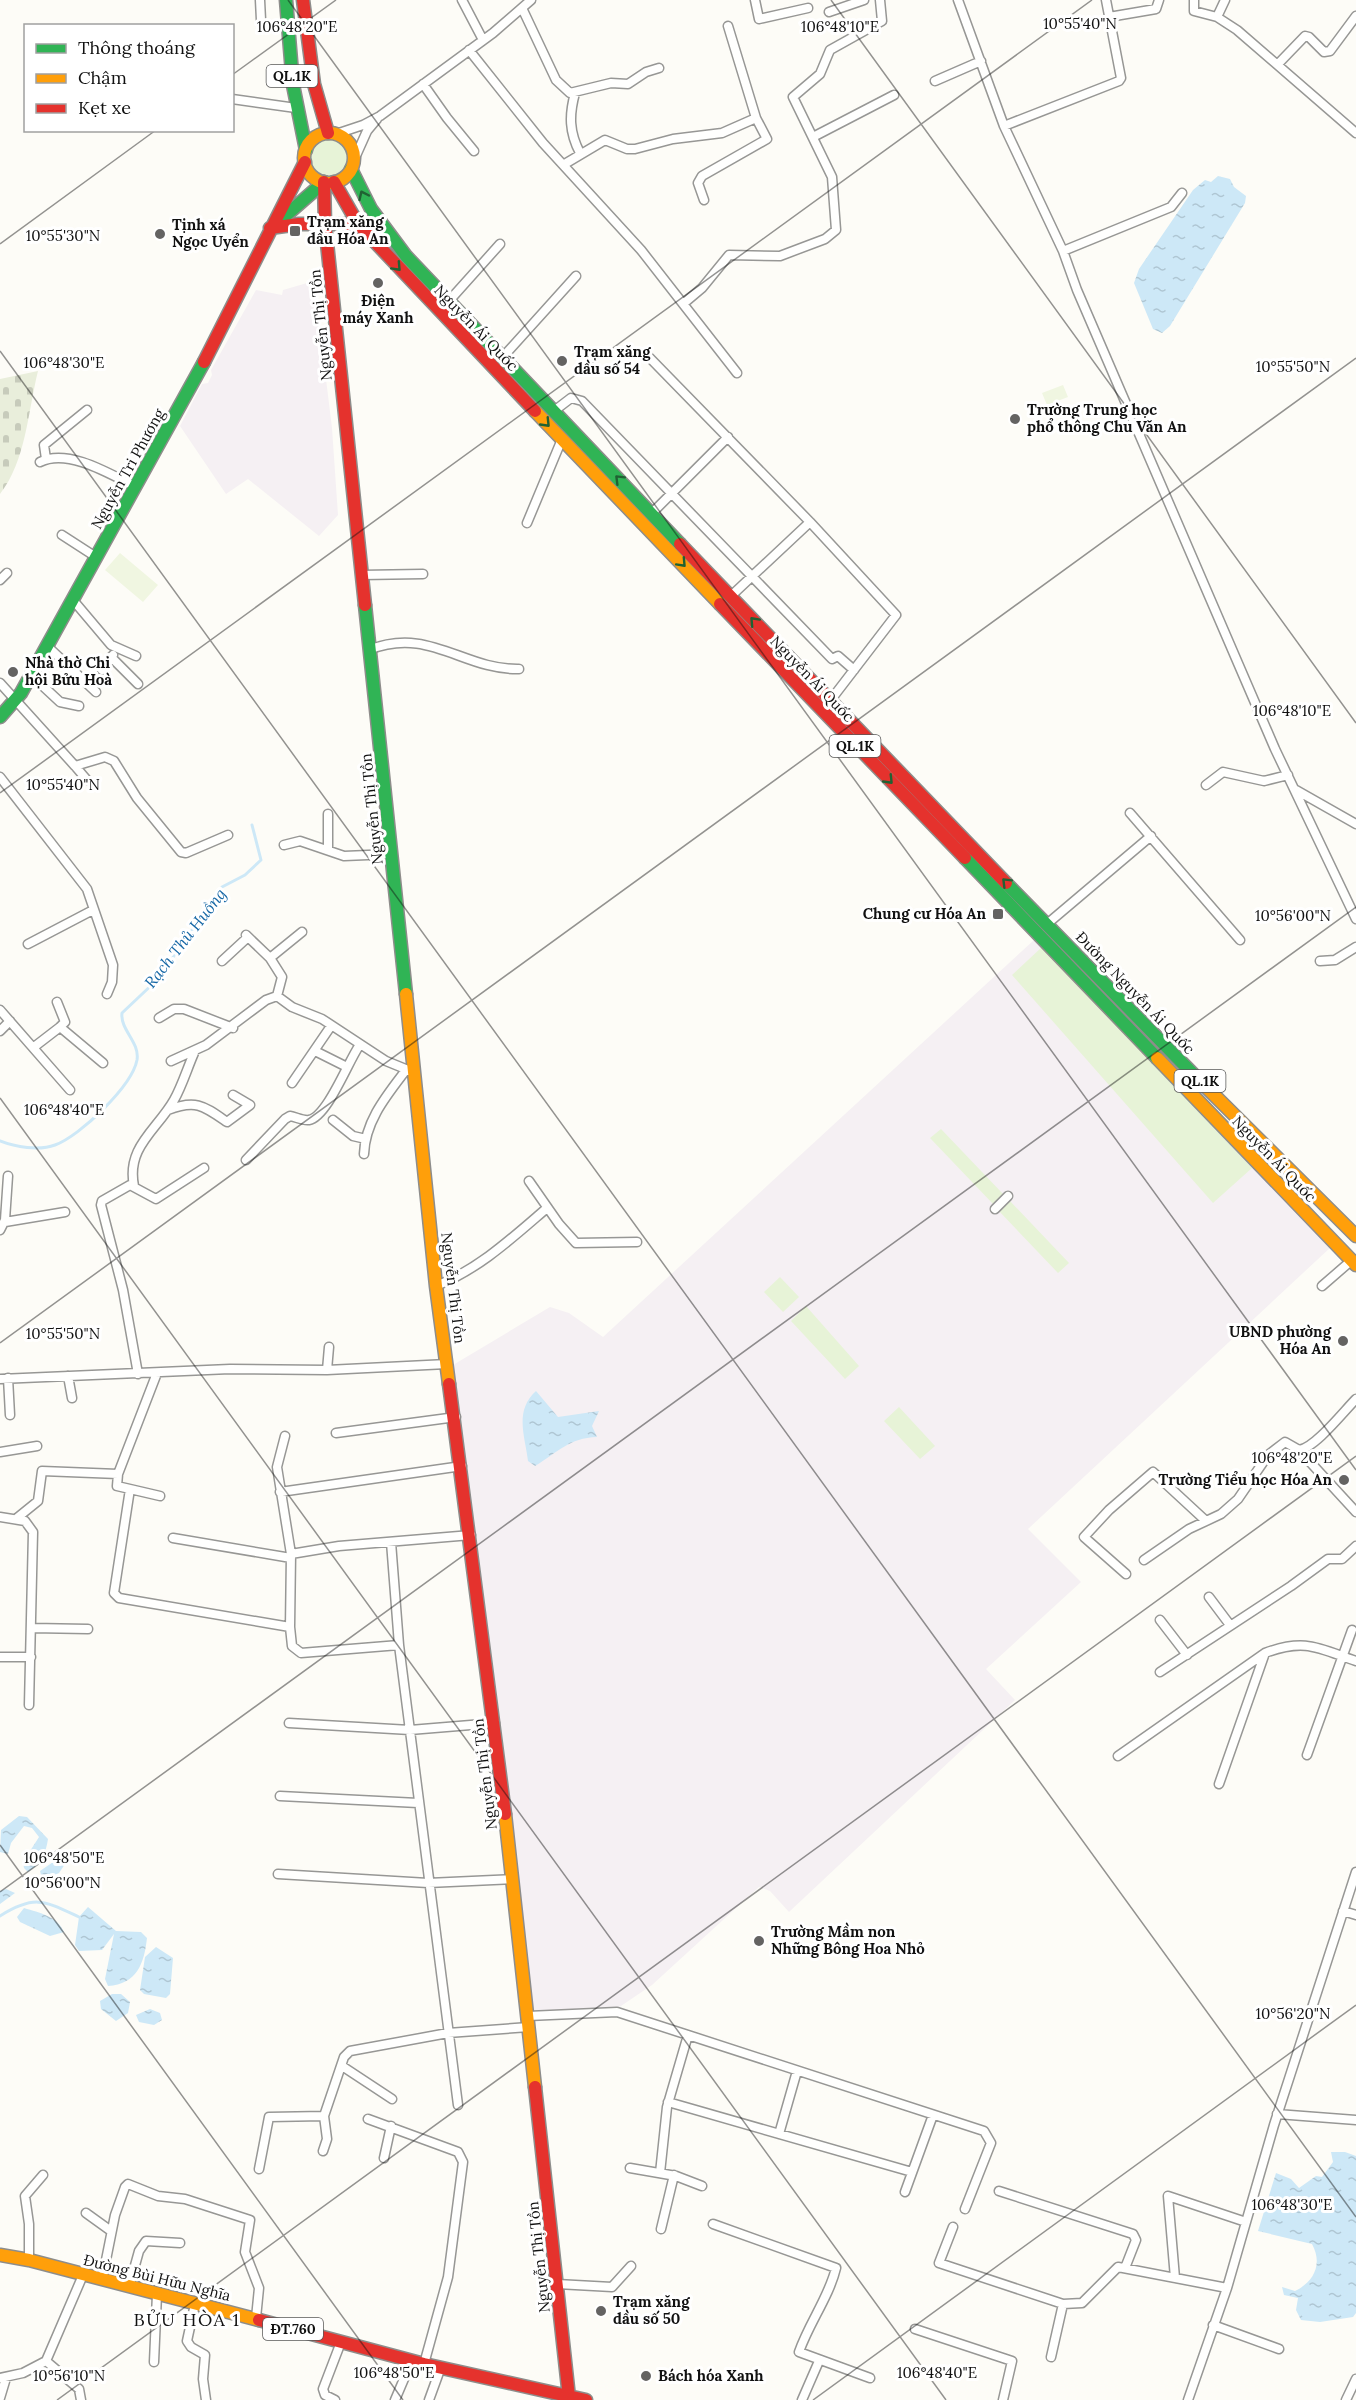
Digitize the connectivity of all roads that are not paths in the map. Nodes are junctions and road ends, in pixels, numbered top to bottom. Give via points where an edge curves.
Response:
1 (260, 0) edge
2 (286, 0) edge
3 (303, 0) edge
4 (462, 0) edge
5 (531, 0) edge
6 (755, 0) edge
7 (864, 0) edge
8 (880, 0) edge
9 (957, 0) edge
10 (1106, 0) edge
11 (1160, 0) edge
12 (1194, 0) edge
13 (1225, 0) edge
14 (522, 8) junction
15 (808, 8) dead end
16 (829, 12) dead end
17 (1356, 16) edge
18 (1109, 17) junction
19 (1216, 17) junction
20 (261, 20) dead end
21 (728, 26) dead end
22 (483, 40) junction
23 (469, 50) junction
24 (981, 61) junction
25 (1278, 64) junction
26 (658, 68) dead end
27 (934, 81) dead end
28 (423, 84) junction
29 (575, 93) junction
30 (894, 95) dead end
31 (234, 99) edge
32 (296, 108) junction
33 (380, 116) junction
34 (756, 118) junction
35 (1004, 126) junction
36 (1356, 133) edge
37 (332, 134) junction
38 (813, 137) junction
39 (474, 151) dead end
40 (580, 153) junction
41 (305, 156) junction
42 (352, 165) junction
43 (563, 165) junction
44 (329, 182) junction
45 (1182, 192) dead end
46 (704, 200) dead end
47 (325, 224) junction
48 (357, 224) junction
49 (270, 228) junction
50 (500, 244) dead end
51 (1063, 251) junction
52 (576, 276) dead end
53 (448, 302) junction
54 (683, 304) junction
55 (645, 353) dead end
56 (502, 358) junction
57 (738, 373) dead end
58 (537, 393) junction
59 (526, 402) junction
60 (87, 410) dead end
61 (554, 411) junction
62 (728, 437) junction
63 (562, 439) junction
64 (136, 487) junction
65 (673, 492) junction
66 (652, 513) junction
67 (810, 522) junction
68 (527, 523) dead end
69 (62, 535) dead end
70 (96, 557) junction
71 (7, 573) dead end
72 (423, 574) dead end
73 (361, 575) junction
74 (753, 575) junction
75 (0, 580) edge
76 (731, 596) junction
77 (73, 600) junction
78 (47, 646) junction
79 (369, 650) junction
80 (114, 654) junction
81 (136, 656) dead end
82 (519, 669) dead end
83 (102, 670) dead end
84 (854, 670) junction
85 (31, 675) junction
86 (0, 682) edge
87 (138, 684) dead end
88 (96, 692) dead end
89 (15, 700) junction
90 (830, 701) junction
91 (79, 706) dead end
92 (0, 717) edge
93 (75, 766) junction
94 (1288, 775) junction
95 (0, 777) edge
96 (87, 780) dead end
97 (1206, 785) dead end
98 (1295, 790) junction
99 (1317, 802) junction
100 (1130, 813) dead end
101 (328, 814) dead end
102 (1308, 818) junction
103 (1356, 824) edge
104 (228, 835) dead end
105 (1150, 836) junction
106 (284, 845) dead end
107 (328, 849) junction
108 (392, 854) junction
109 (93, 910) junction
110 (1356, 919) edge
111 (1047, 924) junction
112 (302, 932) dead end
113 (1036, 933) junction
114 (1240, 940) dead end
115 (28, 944) dead end
116 (1356, 947) edge
117 (270, 958) junction
118 (1320, 960) dead end
119 (222, 961) dead end
120 (107, 994) dead end
121 (277, 996) junction
122 (57, 1002) dead end
123 (0, 1010) edge
124 (159, 1017) dead end
125 (10, 1021) junction
126 (331, 1026) junction
127 (60, 1027) junction
128 (232, 1028) junction
129 (0, 1031) edge
130 (359, 1046) junction
131 (34, 1047) junction
132 (315, 1051) junction
133 (194, 1053) junction
134 (171, 1061) dead end
135 (103, 1063) dead end
136 (345, 1066) junction
137 (409, 1071) junction
138 (292, 1083) dead end
139 (70, 1090) dead end
140 (233, 1095) dead end
141 (167, 1110) junction
142 (333, 1120) dead end
143 (366, 1138) junction
144 (364, 1154) dead end
145 (246, 1160) dead end
146 (204, 1168) dead end
147 (8, 1176) dead end
148 (529, 1181) dead end
149 (134, 1186) junction
150 (1008, 1196) dead end
151 (547, 1208) junction
152 (995, 1209) dead end
153 (65, 1212) dead end
154 (2, 1226) edge
155 (1356, 1236) edge
156 (637, 1242) dead end
157 (1354, 1262) edge
158 (436, 1286) junction
159 (1322, 1286) dead end
160 (329, 1347) dead end
161 (447, 1364) junction
162 (327, 1370) junction
163 (157, 1373) junction
164 (138, 1374) junction
165 (68, 1376) junction
166 (4, 1378) edge
167 (72, 1398) dead end
168 (1356, 1399) edge
169 (10, 1415) dead end
170 (456, 1417) junction
171 (336, 1433) dead end
172 (285, 1436) dead end
173 (37, 1446) dead end
174 (1299, 1450) junction
175 (0, 1452) edge
176 (462, 1466) junction
177 (118, 1474) junction
178 (130, 1490) junction
179 (280, 1492) junction
180 (160, 1496) dead end
181 (1356, 1512) edge
182 (0, 1517) edge
183 (17, 1518) junction
184 (1206, 1521) junction
185 (471, 1534) junction
186 (173, 1538) dead end
187 (391, 1542) junction
188 (1356, 1546) edge
189 (291, 1556) junction
190 (1144, 1560) dead end
191 (1126, 1574) dead end
192 (1209, 1597) dead end
193 (1160, 1620) dead end
194 (1230, 1625) junction
195 (290, 1627) junction
196 (32, 1628) junction
197 (88, 1629) dead end
198 (1352, 1630) dead end
199 (399, 1646) junction
200 (1265, 1653) junction
201 (1187, 1655) junction
202 (1343, 1656) junction
203 (0, 1657) edge
204 (31, 1657) junction
205 (1356, 1661) edge
206 (1160, 1672) dead end
207 (29, 1705) dead end
208 (290, 1723) dead end
209 (495, 1723) junction
210 (410, 1730) junction
211 (1307, 1755) dead end
212 (1118, 1756) dead end
213 (1219, 1784) dead end
214 (280, 1796) dead end
215 (418, 1803) junction
216 (1356, 1872) edge
217 (278, 1874) dead end
218 (513, 1879) junction
219 (428, 1883) junction
220 (1343, 1911) junction
221 (1356, 1915) edge
222 (529, 2021) junction
223 (448, 2033) junction
224 (688, 2035) junction
225 (342, 2066) junction
226 (797, 2071) junction
227 (392, 2099) dead end
228 (668, 2102) junction
229 (458, 2105) dead end
230 (1277, 2114) junction
231 (933, 2115) junction
232 (324, 2116) junction
233 (368, 2119) dead end
234 (1356, 2120) edge
235 (391, 2126) junction
236 (779, 2134) junction
237 (322, 2151) dead end
238 (384, 2158) dead end
239 (630, 2168) dead end
240 (259, 2169) dead end
241 (912, 2172) junction
242 (660, 2173) junction
243 (43, 2175) dead end
244 (674, 2175) junction
245 (702, 2186) dead end
246 (999, 2191) dead end
247 (905, 2192) dead end
248 (965, 2209) dead end
249 (86, 2213) dead end
250 (1246, 2222) junction
251 (712, 2224) dead end
252 (953, 2227) dead end
253 (661, 2229) dead end
254 (111, 2231) junction
255 (180, 2243) dead end
256 (0, 2255) edge
257 (29, 2260) junction
258 (632, 2266) dead end
259 (1125, 2268) junction
260 (83, 2275) junction
261 (1175, 2278) junction
262 (102, 2280) junction
263 (557, 2284) junction
264 (129, 2287) junction
265 (1227, 2288) junction
266 (157, 2294) junction
267 (195, 2304) junction
268 (1063, 2304) junction
269 (255, 2318) junction
270 (1213, 2325) junction
271 (915, 2329) dead end
272 (341, 2342) junction
273 (1279, 2349) dead end
274 (1050, 2357) dead end
275 (46, 2361) junction
276 (819, 2361) junction
277 (154, 2362) dead end
278 (418, 2362) junction
279 (441, 2367) junction
280 (3, 2378) edge
281 (870, 2378) dead end
282 (1356, 2379) edge
283 (0, 2398) edge
284 (569, 2398) edge
285 (81, 2400) edge
286 (206, 2400) edge
287 (335, 2400) edge
288 (395, 2400) edge
289 (429, 2400) edge
290 (586, 2400) edge
291 (802, 2400) edge
292 (1003, 2400) edge
293 (1188, 2400) edge
294 (1346, 2400) edge

1 - 20 street
2 - 32 main road, QL.1K
3 - 37 main road, QL.1K via 314,84
4 - 22 street
5 - 14 street
6 - 15 street via 759,20
7 - 16 street
8 - 38 street via 882,21 830,50 820,74 793,97
9 - 24 street
10 - 18 street
11 - 18 street via 1156,9
12 - 19 street via 1194,11
13 - 19 street
14 - 22 street
14 - 29 street via 556,80
17 - 25 street via 1330,51 1324,52 1305,36
18 - 35 street via 1119,81
19 - 25 street
21 - 34 street
22 - 23 street
23 - 28 street
23 - 43 street
24 - 27 street
24 - 35 street
25 - 36 street
26 - 29 street via 628,84 611,83
28 - 33 street
28 - 39 street
29 - 40 street via 569,113
30 - 38 street
31 - 32 street
32 - 41 main road, QL.1K
33 - 37 street
33 - 42 street via 367,131
34 - 40 street via 722,133 635,149 605,140
34 - 46 street via 767,140 702,176 698,183
35 - 51 street
37 - 41 main road via 317,136
37 - 42 main road via 350,144
38 - 54 street via 832,177 836,230 780,256 729,255
40 - 43 street
41 - 44 main road via 315,178
41 - 49 main road, Nguyễn Tri Phương
42 - 44 main road via 341,180
53 -> 42 main road, Nguyễn Ái Quốc / QL.1K via 385,234 365,201
43 - 54 street via 641,250
44 - 47 main road, Nguyễn Thị Tồn
44 - 48 main road, Nguyễn Ái Quốc / QL.1K
44 - 49 main road, Nguyễn Tri Phương
45 - 51 street via 1171,207
47 - 48 main road
47 - 49 main road
47 - 73 main road, Nguyễn Thị Tồn
48 -> 59 main road, Nguyễn Ái Quốc / QL.1K
49 - 64 main road, Nguyễn Tri Phương via 200,371
50 - 53 street
51 - 94 street
52 - 56 street
53 - 56 main road, Nguyễn Ái Quốc / QL.1K
54 - 57 street
55 - 62 street
56 - 58 main road, Nguyễn Ái Quốc / QL.1K
58 - 59 main road
58 - 61 main road, Nguyễn Ái Quốc / QL.1K
59 -> 63 main road, Nguyễn Ái Quốc / QL.1K
60 - 64 street via 44,444 43,461 66,459
61 - 65 street via 571,398 579,399
66 -> 61 main road, Nguyễn Ái Quốc / QL.1K
62 - 65 street
62 - 67 street
63 - 68 street
63 -> 113 main road, Nguyễn Ái Quốc / QL.1K
64 - 70 main road, Nguyễn Tri Phương
65 - 66 street
65 - 74 street
66 - 76 main road, Nguyễn Ái Quốc / QL.1K
67 - 74 street
67 - 84 street via 896,615
69 - 70 street
70 - 77 main road, Nguyễn Tri Phương
71 - 75 street
72 - 73 street
73 - 79 main road, Nguyễn Thị Tồn
74 - 76 street
74 - 84 street via 832,659 838,656
90 -> 76 main road, Nguyễn Ái Quốc / QL.1K
77 - 78 main road, Nguyễn Tri Phương
77 - 80 street
78 - 85 main road, Nguyễn Tri Phương
78 - 88 street
79 - 82 street via 390,643 434,646 483,666
79 - 108 main road, Nguyễn Thị Tồn
80 - 81 street
80 - 83 street
80 - 87 street
84 - 90 street
85 - 89 main road, Nguyễn Tri Phương
85 - 91 street via 60,702
86 - 89 street
89 - 92 main road, Nguyễn Tri Phương
89 - 93 street
111 -> 90 main road, Nguyễn Ái Quốc / QL.1K
93 - 96 street
93 - 104 street via 110,757 181,852 186,854
94 - 97 street via 1264,781 1223,772
94 - 98 street
95 - 109 street via 87,889
98 - 99 street
98 - 102 street
99 - 102 street
99 - 103 street
100 - 105 street
101 - 107 street
102 - 110 street
105 - 111 street
105 - 114 street
106 - 107 street via 300,841
107 - 108 street via 344,856
108 - 137 main road, Nguyễn Thị Tồn
109 - 115 street
109 - 120 street via 113,965
111 - 113 main road
111 - 155 main road, Đường Nguyễn Ái Quốc / QL.1K
112 - 117 street
113 - 157 main road, Nguyễn Ái Quốc / QL.1K
116 - 118 street via 1335,960
117 - 119 street via 247,936
117 - 121 street via 282,977
121 - 126 street
121 - 128 street via 266,1000
122 - 127 street via 65,1022
123 - 125 street
124 - 128 street via 184,1008
125 - 129 street
125 - 131 street
126 - 130 street
126 - 132 street
127 - 131 street
127 - 135 street
128 - 133 street
130 - 136 street
130 - 137 street
131 - 139 street
132 - 136 street
132 - 138 street
133 - 134 street
133 - 141 street
136 - 145 street via 334,1094 316,1117 285,1119
137 - 143 street via 381,1104
137 - 158 main road, Nguyễn Thị Tồn
140 - 141 street via 250,1105 227,1122 191,1102
141 - 149 street via 135,1156 131,1175
142 - 143 street via 353,1136
143 - 144 street
146 - 149 street via 156,1199
147 - 154 street
148 - 151 street
149 - 164 street via 102,1201 100,1211 123,1290
150 - 152 street
151 - 156 street via 580,1245
151 - 158 street via 462,1276
153 - 154 street
157 - 159 street
158 - 161 main road, Nguyễn Thị Tồn
160 - 162 street
161 - 162 street
161 - 170 main road, Nguyễn Thị Tồn
162 - 163 street
163 - 164 street
163 - 177 street
164 - 165 street
165 - 166 street
165 - 167 street
166 - 169 street
168 - 174 street via 1315,1441
170 - 171 street
170 - 176 main road, Nguyễn Thị Tồn
172 - 179 street via 277,1467
173 - 175 street
174 - 181 street
174 - 184 street via 1285,1442 1279,1444 1238,1499
176 - 179 street
176 - 185 main road, Nguyễn Thị Tồn
177 - 178 street via 117,1486
177 - 183 street via 42,1471 38,1501
178 - 180 street
178 - 195 street via 116,1596
179 - 189 street
182 - 183 street
183 - 196 street via 25,1521 33,1532
184 - 190 street
184 - 191 street via 1153,1472 1084,1537
185 - 187 street
185 - 209 main road, Nguyễn Thị Tồn
186 - 189 street
187 - 189 street
187 - 199 street
188 - 194 street via 1341,1559 1328,1559
189 - 195 street
192 - 194 street
193 - 201 street
194 - 201 street
195 - 199 street via 292,1646 301,1653
196 - 197 street
196 - 204 street
198 - 202 street
199 - 210 street
200 - 202 street via 1289,1644 1313,1646
200 - 212 street
200 - 213 street
201 - 206 street
202 - 205 street
202 - 211 street
203 - 204 street
204 - 207 street
208 - 210 street
209 - 210 street
209 - 218 main road, Nguyễn Thị Tồn
210 - 215 street
214 - 215 street
215 - 219 street
216 - 220 street
217 - 219 street
218 - 219 street
218 - 222 main road, Nguyễn Thị Tồn
219 - 223 street
220 - 221 street
220 - 230 street
222 - 223 street
222 - 224 street via 617,2012
222 - 263 main road, Nguyễn Thị Tồn
223 - 225 street via 356,2049 346,2054
223 - 229 street
224 - 226 street
224 - 228 street
225 - 227 street
225 - 232 street
226 - 231 street
226 - 236 street
228 - 236 street
228 - 242 street
230 - 234 street
230 - 250 street
231 - 241 street
231 - 248 street via 984,2131 991,2140
232 - 237 street via 327,2139
232 - 240 street via 270,2116
233 - 235 street
235 - 238 street
235 - 278 street via 458,2152 463,2162 448,2277
236 - 241 street
239 - 242 street
241 - 247 street
242 - 244 street
243 - 257 street via 24,2199
244 - 245 street
244 - 253 street
246 - 259 street via 1133,2234 1136,2240
249 - 254 street
250 - 261 street via 1168,2196
250 - 265 street
251 - 276 street via 836,2268 799,2352
252 - 268 street via 939,2263
254 - 262 street
254 - 269 street via 128,2184 158,2196 185,2199 248,2218 251,2221 245,2255 260,2294
255 - 264 street via 146,2241 139,2251
256 - 257 main road, Đường Bùi Hữu Nghĩa / ĐT.760
257 - 260 main road, Đường Bùi Hữu Nghĩa / ĐT.760
258 - 263 street via 612,2287
259 - 261 street
259 - 268 street via 1114,2271 1082,2303
260 - 262 main road, Đường Bùi Hữu Nghĩa / ĐT.760
260 - 275 street
261 - 265 street
262 - 264 main road, Đường Bùi Hữu Nghĩa / ĐT.760
263 - 284 main road, Nguyễn Thị Tồn
264 - 266 main road, Đường Bùi Hữu Nghĩa / ĐT.760
265 - 270 street
266 - 267 main road, Đường Bùi Hữu Nghĩa / ĐT.760
266 - 277 street
267 - 269 main road, Đường Bùi Hữu Nghĩa / ĐT.760
267 - 286 street via 188,2341 205,2355
268 - 274 street
269 - 272 main road, Đường Bùi Hữu Nghĩa / ĐT.760
270 - 273 street
270 - 293 street
271 - 292 street via 1012,2361
272 - 278 main road, Đường Bùi Hữu Nghĩa / ĐT.760
272 - 287 street via 323,2389
275 - 280 street
275 - 285 street via 79,2389
276 - 281 street
276 - 291 street
278 - 279 main road, Đường Bùi Hữu Nghĩa / ĐT.760
278 - 288 street
279 - 284 main road, Đường Bùi Hữu Nghĩa / ĐT.760
279 - 289 street
280 - 283 street
282 - 294 street
284 - 290 main road, Đường Bùi Hữu Nghĩa / ĐT.760

